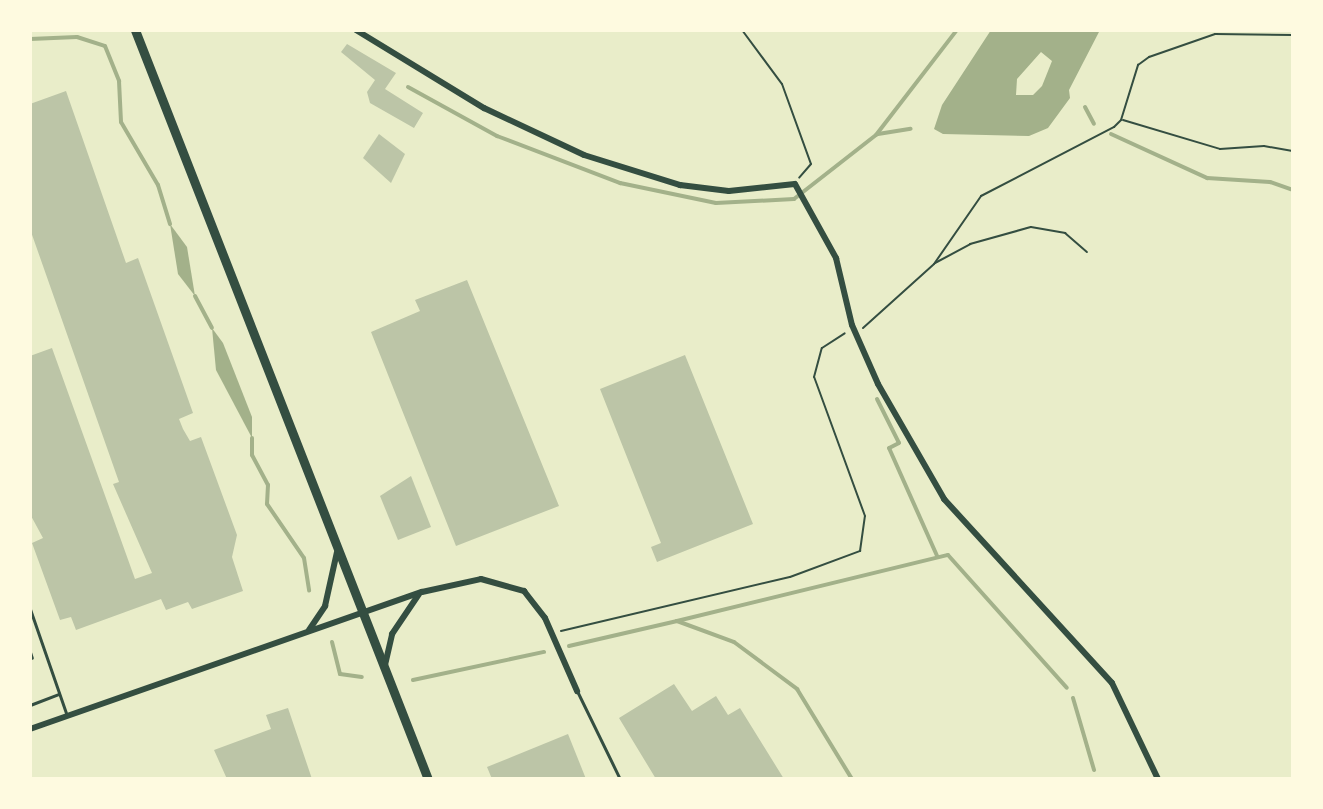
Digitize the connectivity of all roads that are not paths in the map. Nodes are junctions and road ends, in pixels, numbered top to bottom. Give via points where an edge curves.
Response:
1 (135, 30) edge
2 (356, 30) edge
3 (337, 552) junction
4 (422, 592) junction
5 (30, 609) edge
6 (361, 613) junction
7 (309, 630) junction
8 (30, 652) edge
9 (32, 658) dead end
10 (384, 670) junction
11 (577, 691) joint
12 (59, 694) junction
13 (30, 705) edge
14 (67, 716) junction
15 (30, 729) edge
16 (428, 779) edge
17 (620, 779) edge
18 (1158, 779) edge

1 - 3 main road
2 - 18 street via 484,108 584,155 680,185 729,191 795,184 836,258 854,333 944,499 1112,683
3 - 6 main road
3 - 7 street via 325,606
4 - 6 street
4 - 10 street via 392,634
4 - 11 street via 481,579 524,591 551,633
5 - 12 lane
6 - 7 street
6 - 10 main road
7 - 14 street
8 - 9 lane
10 - 16 main road
11 - 17 lane
12 - 13 lane
12 - 14 lane
14 - 15 street

